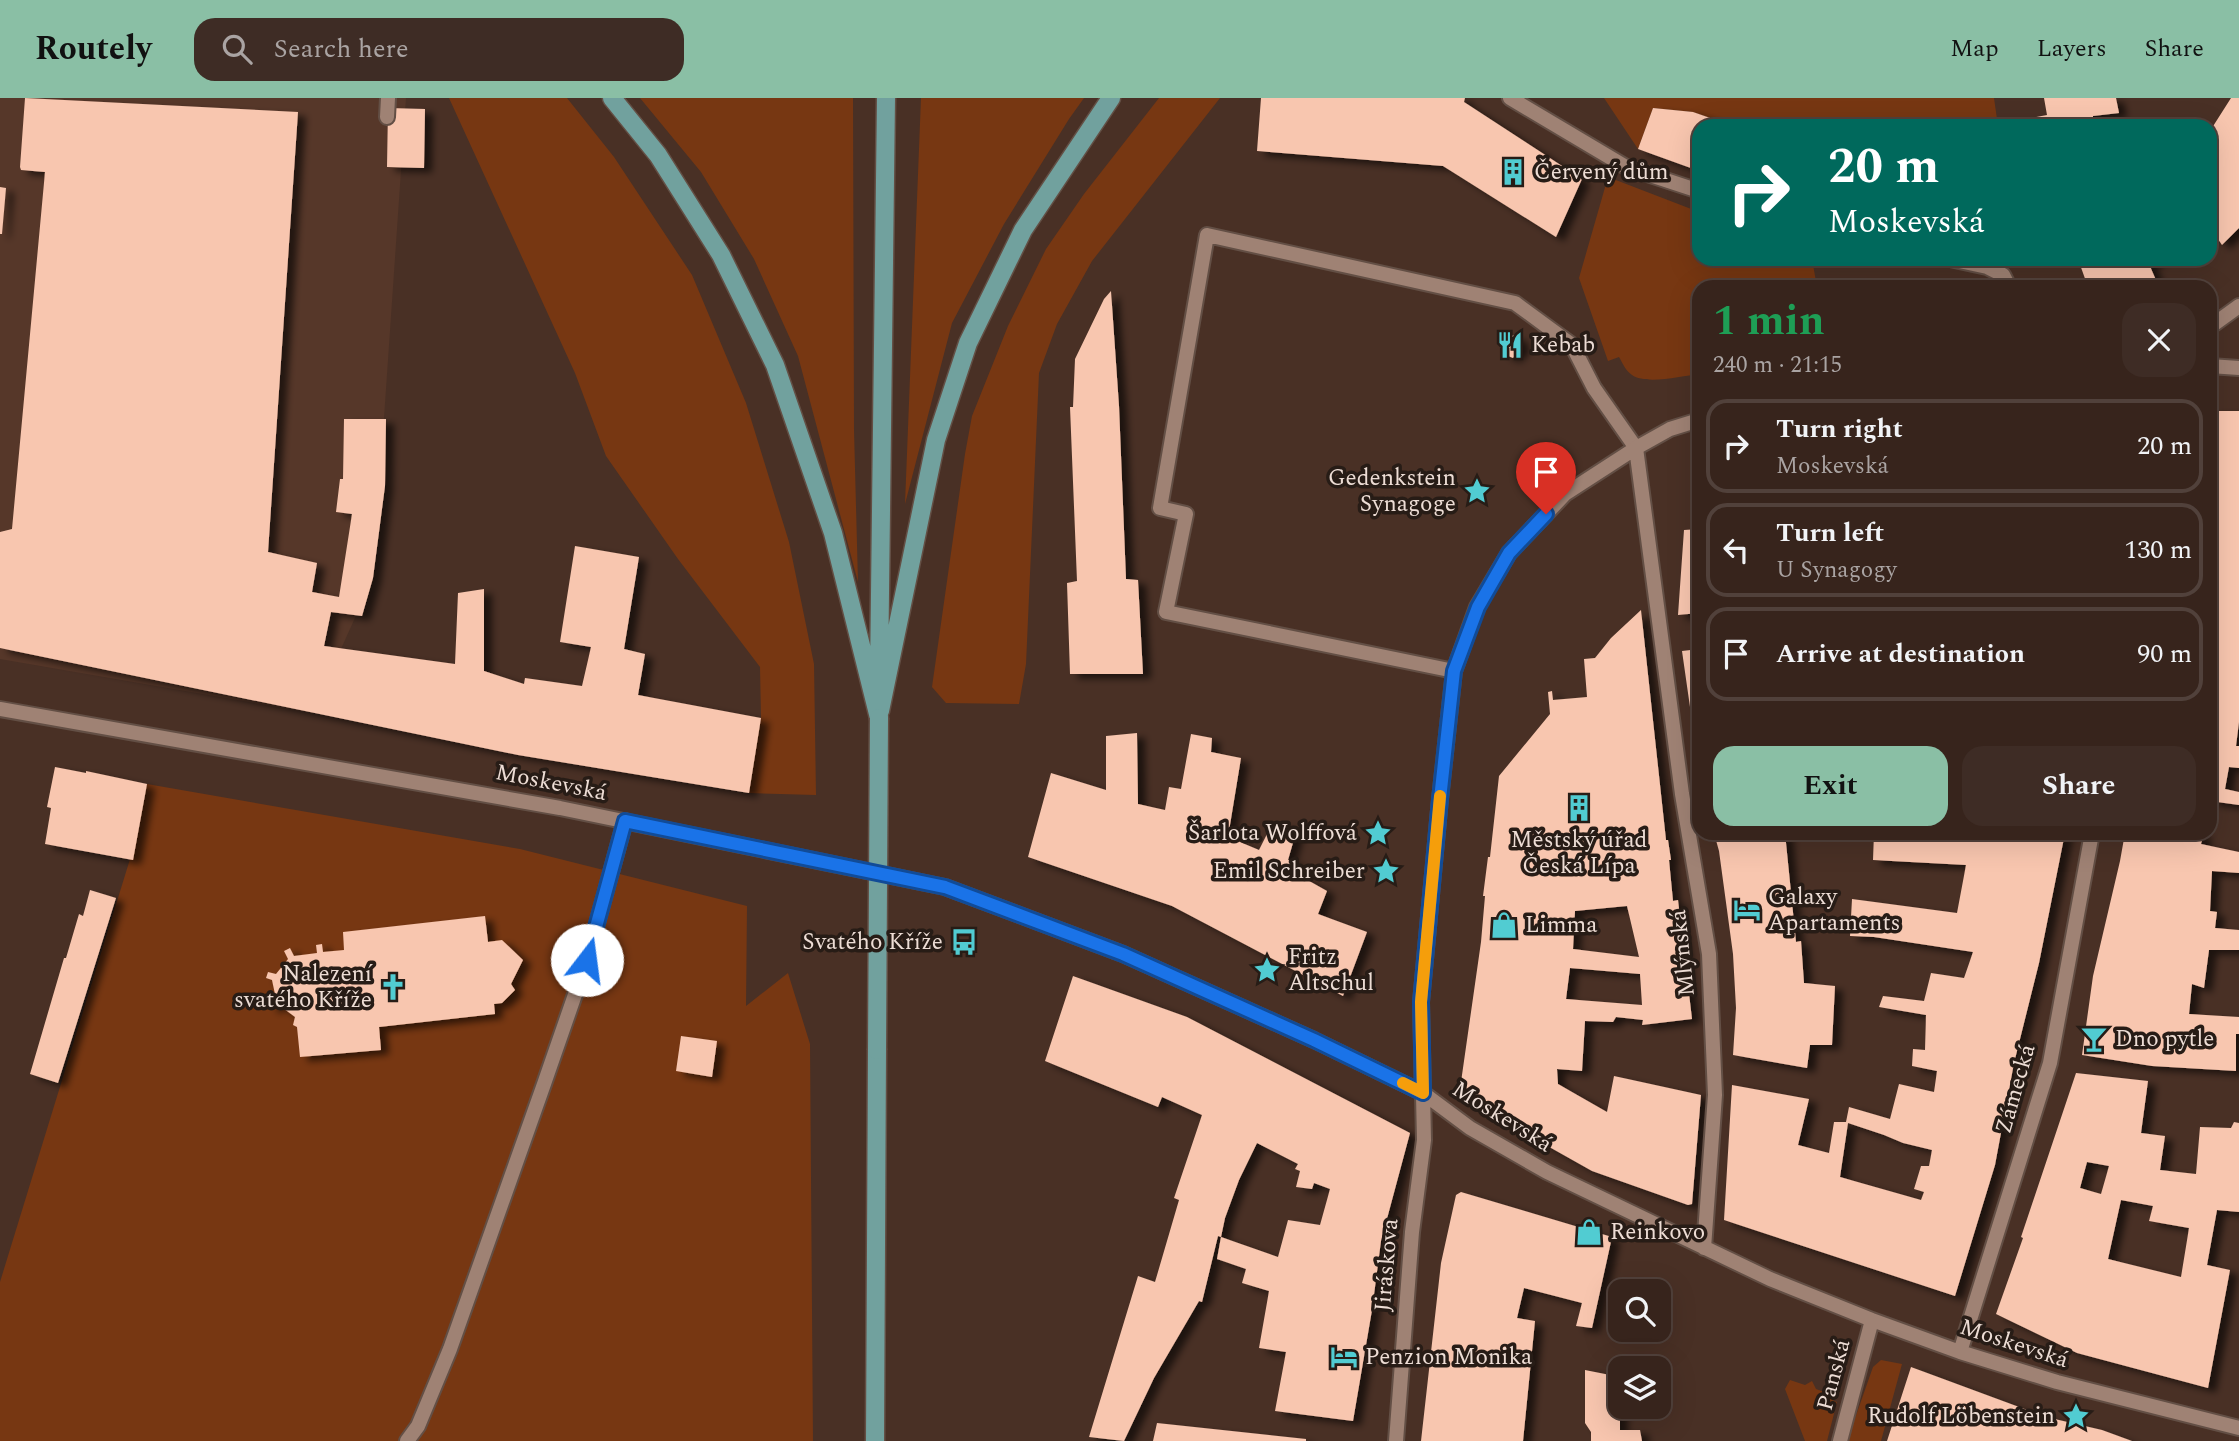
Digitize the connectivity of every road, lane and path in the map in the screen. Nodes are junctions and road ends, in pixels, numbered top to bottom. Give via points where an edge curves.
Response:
1 (388, 98) edge
2 (612, 98) edge
3 (886, 98) edge
4 (1111, 98) edge
5 (1510, 98) edge
6 (387, 117) dead end
7 (1692, 189) edge
8 (1982, 266) edge
9 (2006, 280) edge
10 (2239, 306) edge
11 (2217, 322) edge
12 (2217, 366) edge
13 (2239, 368) edge
14 (1692, 423) edge
15 (1636, 447) junction
16 (1454, 671) junction
17 (0, 709) edge
18 (879, 718) junction
19 (625, 821) junction
20 (2091, 840) edge
21 (1423, 1093) junction
22 (1704, 1248) junction
23 (1872, 1320) junction
24 (1960, 1352) junction
25 (2239, 1428) edge
26 (407, 1441) edge
27 (875, 1441) edge
28 (1396, 1441) edge
29 (1840, 1441) edge

1 - 6 street
2 - 18 main road via 658,155 721,254 775,365 833,533
3 - 18 main road
4 - 18 main road via 1023,230 968,343 936,440
5 - 7 street via 1626,167
8 - 9 street
10 - 11 street
12 - 13 street
14 - 15 street, Jiráskova
15 - 16 street, Jiráskova via 1565,494 1509,553 1478,607
15 - 16 street via 1594,388 1572,345 1516,303 1207,235 1160,508 1186,514 1166,612
15 - 22 street, Mlýnská via 1682,794 1709,954 1714,1095
16 - 21 street, Jiráskova via 1421,1002
17 - 19 street, Moskevská
18 - 27 main road, bridge
19 - 21 street, Moskevská via 945,887 1123,954
19 - 26 street via 587,960 549,1071 450,1349 418,1426
20 - 24 street, Zámecká via 2050,1063
21 - 22 street, Moskevská via 1470,1128 1547,1172
21 - 28 street, Jiráskova via 1424,1140
22 - 23 street, Moskevská
23 - 24 street, Moskevská
23 - 29 street, Panská
24 - 25 street, Moskevská

